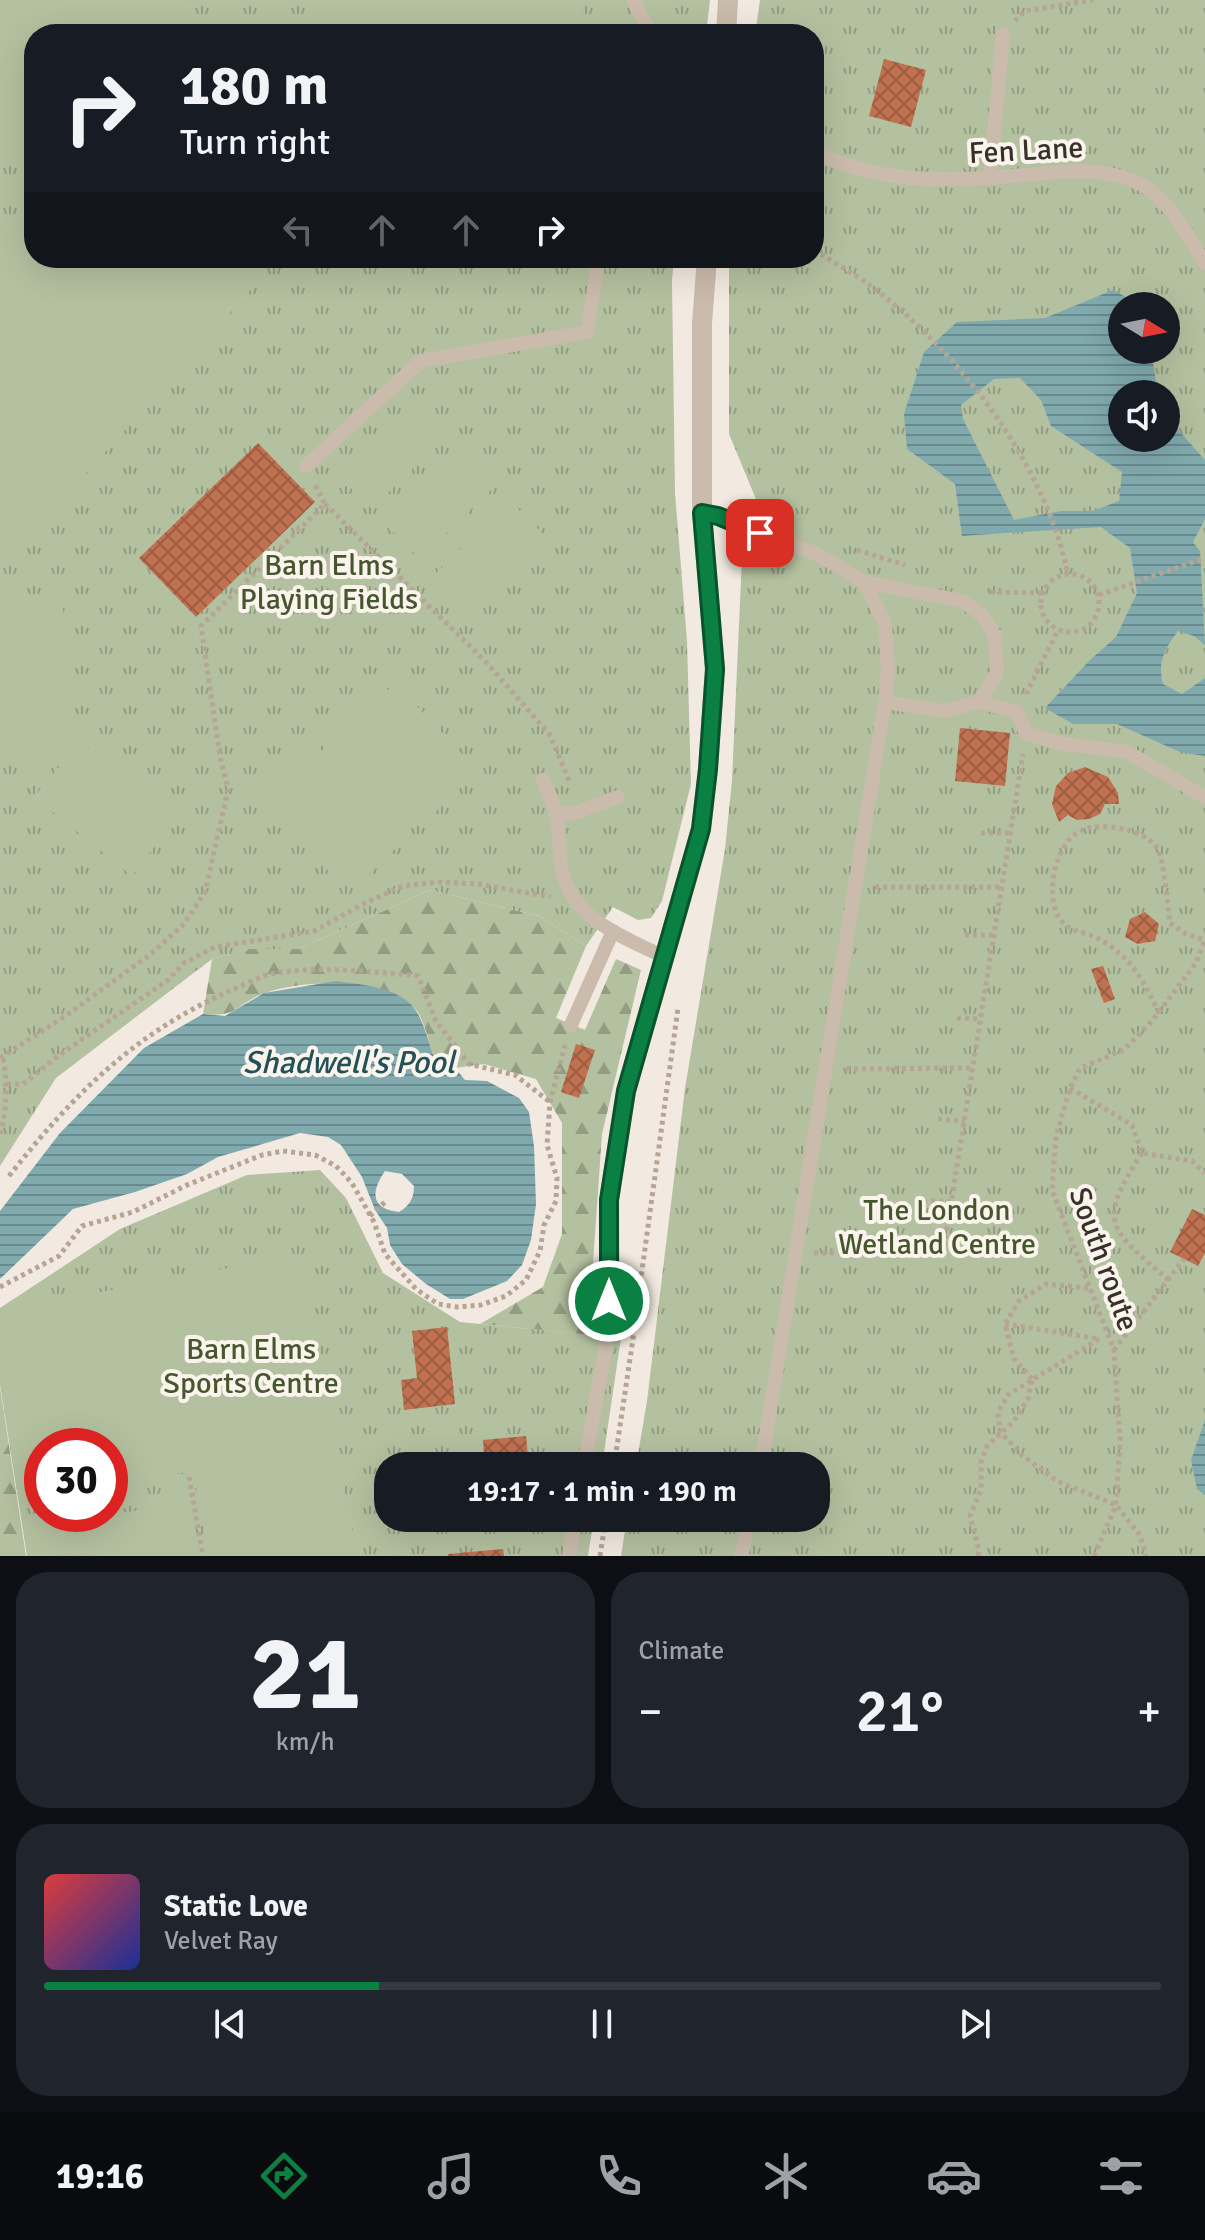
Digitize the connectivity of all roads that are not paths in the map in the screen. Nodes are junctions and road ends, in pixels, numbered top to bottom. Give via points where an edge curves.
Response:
1 (633, 0) edge
2 (728, 0) edge
3 (645, 24) edge
4 (727, 24) edge
5 (1003, 34) road end
6 (824, 156) edge
7 (990, 178) junction
8 (1205, 263) edge
9 (597, 268) edge
10 (706, 268) edge
11 (306, 466) road end
12 (702, 513) junction
13 (864, 582) junction
14 (885, 702) junction
15 (979, 702) junction
16 (543, 780) dead end
17 (618, 797) dead end
18 (1205, 797) edge
19 (556, 814) junction
20 (613, 931) junction
21 (661, 967) junction
22 (571, 1025) road end
23 (610, 1324) joint
24 (587, 1452) edge
25 (763, 1452) edge
26 (573, 1532) edge
27 (747, 1532) edge
28 (569, 1556) edge
29 (741, 1556) edge

1 - 3 lane
2 - 4 street
5 - 7 lane
6 - 7 lane, Fen Lane via 845,166 910,178
7 - 8 lane, Fen Lane via 1095,171 1136,181 1164,203
9 - 11 lane via 587,332 421,361
10 - 12 street
12 - 13 lane via 817,554
12 - 21 street via 715,669 708,769 701,829
13 - 14 lane via 885,623
13 - 15 lane via 962,601 982,615 995,636 997,673
14 - 15 lane via 945,711
14 - 25 lane
15 - 18 lane via 1017,712 1026,733 1127,752
16 - 19 lane
17 - 19 lane via 575,813
19 - 20 lane via 562,873 587,916
20 - 21 lane
20 - 22 lane
21 - 23 street via 626,1091 609,1200
23 - 24 lane
26 - 28 lane
27 - 29 lane

